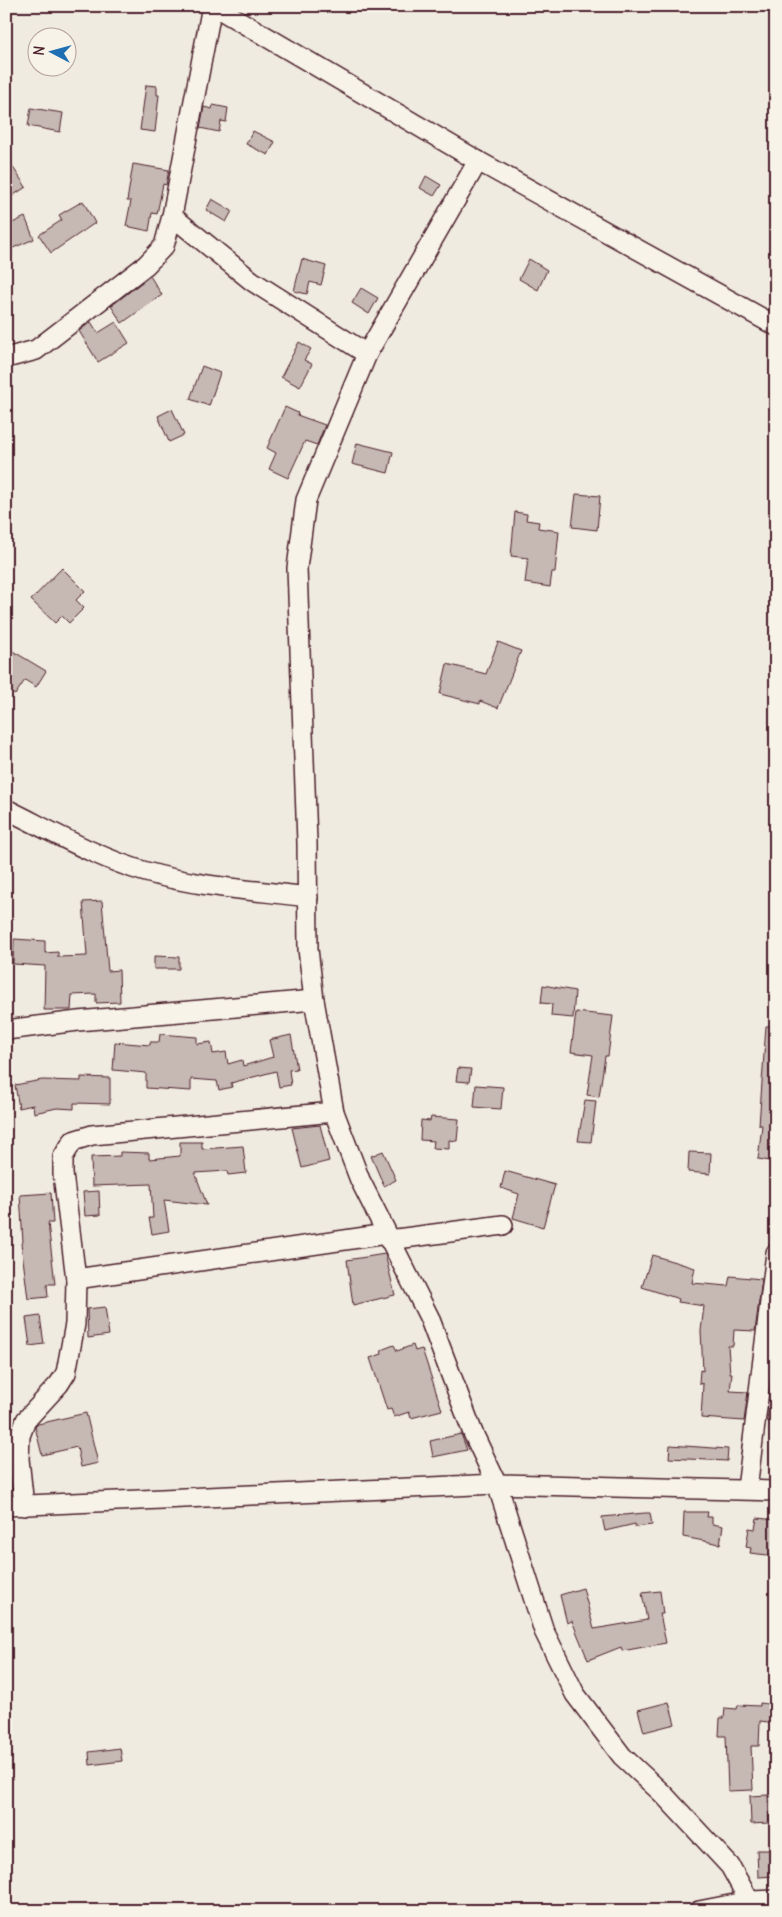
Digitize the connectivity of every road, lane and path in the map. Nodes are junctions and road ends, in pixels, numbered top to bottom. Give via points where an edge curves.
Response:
1 (213, 6) edge
2 (478, 161) junction
3 (172, 216) junction
4 (776, 326) edge
5 (367, 354) junction
6 (6, 358) edge
7 (6, 809) edge
8 (308, 897) junction
9 (314, 1000) junction
10 (6, 1030) edge
11 (334, 1112) junction
12 (503, 1225) dead end
13 (387, 1237) junction
14 (776, 1253) edge
15 (76, 1279) junction
16 (497, 1484) junction
17 (747, 1490) junction
18 (776, 1491) edge
19 (15, 1506) edge
20 (776, 1900) edge
21 (752, 1906) edge
22 (699, 1911) edge

1 - 2 street
1 - 3 street
2 - 4 street
2 - 5 street
3 - 5 street via 252,280
3 - 6 street via 164,246 146,265 36,350
5 - 8 street via 306,500 297,568
7 - 8 street via 102,855 144,871 195,883
8 - 9 street via 308,949
9 - 10 street
9 - 11 street
11 - 13 street via 360,1180
11 - 15 street via 92,1135 73,1141 63,1157 62,1174
12 - 13 street
13 - 15 street
13 - 16 street via 429,1316 473,1433
14 - 17 street
15 - 19 street via 75,1324 66,1373 26,1420 20,1436
16 - 17 street
16 - 19 street
16 - 21 street via 544,1631 575,1694 622,1756 663,1794 730,1866
17 - 18 street
20 - 21 street
21 - 22 street

